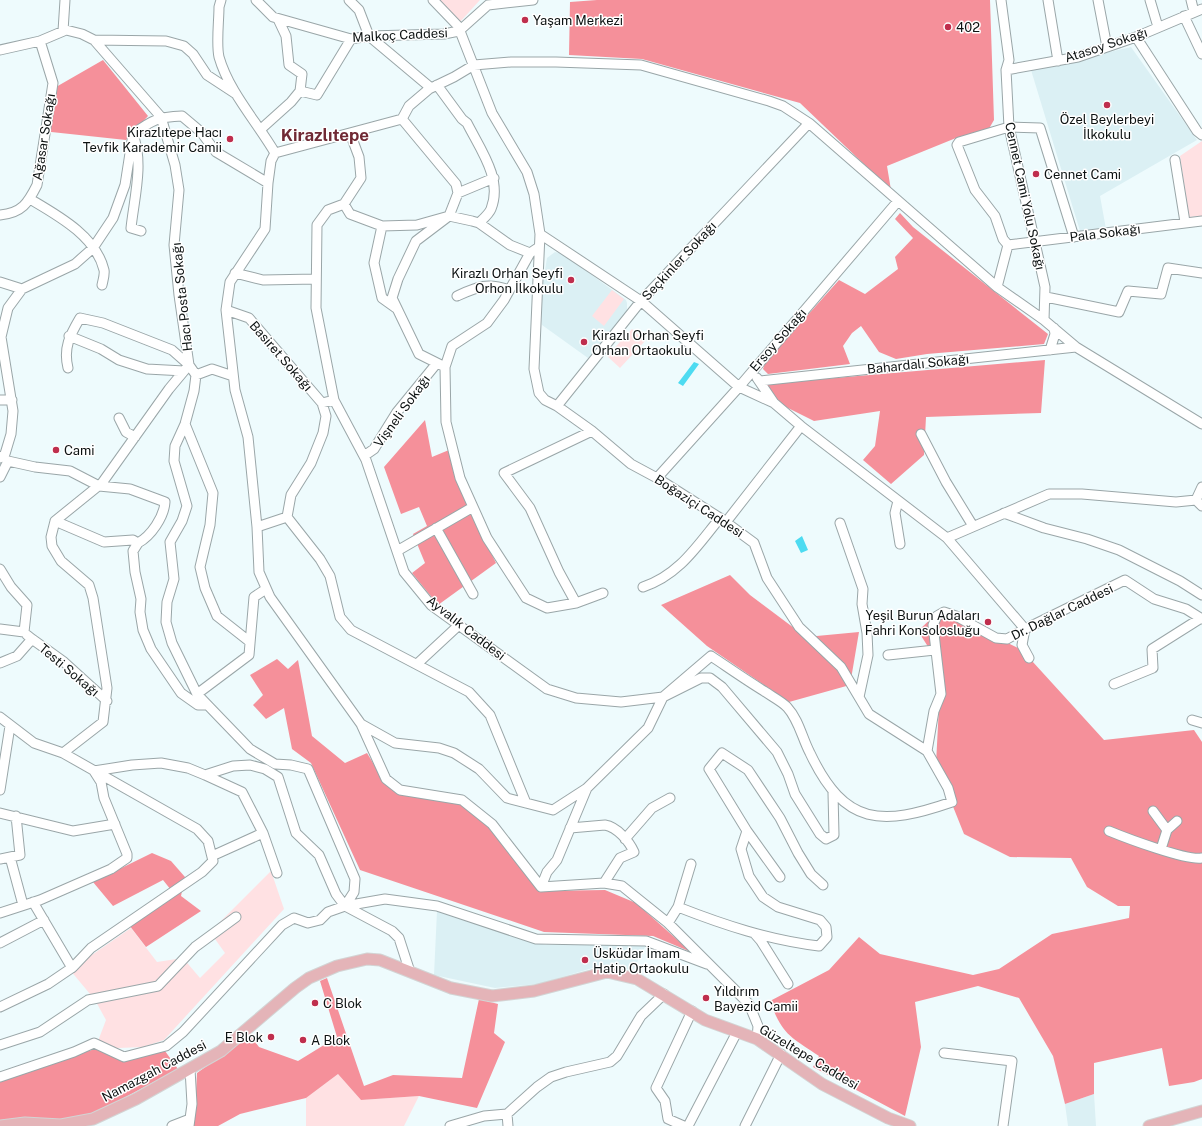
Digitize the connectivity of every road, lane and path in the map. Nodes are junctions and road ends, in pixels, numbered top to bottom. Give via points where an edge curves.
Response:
1 (64, 0) edge
2 (221, 0) edge
3 (256, 0) edge
4 (349, 0) edge
5 (425, 0) edge
6 (433, 0) edge
7 (533, 0) edge
8 (1001, 0) edge
9 (1048, 0) edge
10 (1098, 0) edge
11 (1150, 0) edge
12 (1191, 0) edge
13 (1198, 10) edge
14 (1184, 16) junction
15 (278, 19) junction
16 (1158, 27) junction
17 (63, 31) junction
18 (459, 31) junction
19 (369, 36) junction
20 (1136, 36) junction
21 (351, 39) junction
22 (40, 40) junction
23 (94, 40) junction
24 (1107, 47) junction
25 (0, 50) edge
26 (1202, 54) edge
27 (1058, 61) junction
28 (474, 65) junction
29 (1006, 70) junction
30 (434, 86) junction
31 (300, 91) junction
32 (236, 94) junction
33 (161, 117) junction
34 (402, 119) junction
35 (809, 123) junction
36 (1009, 127) junction
37 (261, 129) junction
38 (350, 133) junction
39 (133, 134) junction
40 (1202, 135) edge
41 (275, 153) junction
42 (1175, 160) dead end
43 (494, 178) junction
44 (268, 183) junction
45 (458, 193) junction
46 (30, 199) junction
47 (898, 201) junction
48 (344, 204) junction
49 (0, 215) edge
50 (449, 216) junction
51 (1202, 221) edge
52 (1184, 222) junction
53 (479, 223) junction
54 (382, 226) junction
55 (141, 232) dead end
56 (540, 234) junction
57 (1074, 236) junction
58 (1034, 242) junction
59 (1008, 245) junction
60 (539, 247) junction
61 (93, 248) junction
62 (530, 253) junction
63 (1202, 273) edge
64 (234, 274) junction
65 (316, 279) junction
66 (0, 282) edge
67 (102, 285) dead end
68 (997, 287) junction
69 (22, 289) junction
70 (509, 290) junction
71 (457, 296) dead end
72 (1046, 297) junction
73 (641, 301) junction
74 (397, 309) junction
75 (226, 310) junction
76 (1044, 320) junction
77 (1054, 328) junction
78 (69, 336) junction
79 (1076, 347) junction
80 (2, 349) edge
81 (1050, 350) junction
82 (441, 365) junction
83 (68, 368) dead end
84 (186, 368) junction
85 (751, 373) junction
86 (196, 375) junction
87 (233, 376) junction
88 (760, 381) junction
89 (739, 388) junction
90 (0, 400) edge
91 (12, 400) junction
92 (334, 400) junction
93 (322, 403) junction
94 (774, 403) junction
95 (558, 406) junction
96 (119, 418) dead end
97 (185, 424) junction
98 (1202, 424) edge
99 (800, 426) junction
100 (592, 431) junction
101 (921, 434) dead end
102 (135, 437) junction
103 (364, 456) junction
104 (2, 459) edge
105 (0, 477) edge
106 (657, 478) junction
107 (99, 486) junction
108 (1202, 487) edge
109 (898, 501) junction
110 (1199, 503) edge
111 (473, 507) junction
112 (1004, 513) junction
113 (287, 517) junction
114 (723, 520) junction
115 (56, 521) junction
116 (840, 523) dead end
117 (973, 526) junction
118 (257, 527) junction
119 (436, 528) junction
120 (948, 538) junction
121 (138, 543) junction
122 (900, 544) dead end
123 (397, 551) junction
124 (0, 569) edge
125 (643, 587) dead end
126 (266, 589) junction
127 (603, 593) dead end
128 (473, 594) dead end
129 (1202, 595) edge
130 (576, 603) junction
131 (1202, 619) edge
132 (459, 625) junction
133 (0, 629) edge
134 (1025, 629) junction
135 (24, 632) junction
136 (32, 639) junction
137 (250, 642) junction
138 (935, 650) junction
139 (888, 655) dead end
140 (1029, 658) dead end
141 (0, 663) edge
142 (417, 664) junction
143 (1114, 684) dead end
144 (197, 694) junction
145 (663, 697) junction
146 (859, 697) junction
147 (107, 701) junction
148 (207, 705) junction
149 (0, 717) edge
150 (1192, 720) dead end
151 (1202, 723) edge
152 (361, 724) junction
153 (10, 726) junction
154 (927, 751) junction
155 (63, 753) junction
156 (268, 765) junction
157 (94, 771) junction
158 (205, 775) junction
159 (587, 788) junction
160 (0, 790) edge
161 (833, 793) junction
162 (670, 798) dead end
163 (526, 803) junction
164 (1153, 811) dead end
165 (0, 813) edge
166 (16, 816) junction
167 (1177, 821) dead end
168 (115, 824) junction
169 (570, 828) junction
170 (1167, 830) junction
171 (747, 831) junction
172 (1109, 831) dead end
173 (263, 833) junction
174 (625, 839) junction
175 (1161, 849) junction
176 (212, 856) junction
177 (10, 857) junction
178 (1202, 858) edge
179 (0, 859) edge
180 (691, 864) dead end
181 (277, 873) dead end
182 (780, 877) dead end
183 (604, 883) junction
184 (823, 885) dead end
185 (541, 887) junction
186 (33, 902) junction
187 (23, 905) junction
188 (344, 906) junction
189 (678, 907) junction
190 (0, 913) edge
191 (236, 917) dead end
192 (44, 920) junction
193 (668, 923) junction
194 (754, 933) junction
195 (0, 942) edge
196 (712, 966) junction
197 (72, 968) junction
198 (410, 972) junction
199 (788, 984) dead end
200 (664, 994) junction
201 (0, 1007) edge
202 (692, 1011) junction
203 (737, 1032) junction
204 (757, 1039) junction
205 (0, 1045) edge
206 (781, 1054) junction
207 (944, 1054) dead end
208 (190, 1070) junction
209 (0, 1077) edge
210 (1202, 1111) edge
211 (508, 1114) junction
212 (93, 1123) edge
213 (189, 1123) edge
214 (896, 1124) edge
215 (61, 1125) edge
216 (0, 1126) edge
217 (172, 1126) edge
218 (450, 1126) edge
219 (508, 1126) edge
220 (684, 1126) edge
221 (688, 1126) edge
222 (745, 1126) edge
223 (910, 1126) edge
224 (1003, 1126) edge
225 (1149, 1126) edge

1 - 17 street
2 - 32 street via 219,56
3 - 15 street, Malkoç Caddesi
4 - 19 street via 359,10
5 - 18 street via 454,30
6 - 18 street, Boğaziçi Caddesi via 458,26
7 - 18 street via 488,6
8 - 29 street, Cennet Cami Yolu Sokağı via 1009,60
9 - 27 street
10 - 24 street
11 - 16 street
12 - 13 street
13 - 14 street, Atasoy Sokağı
14 - 16 street, Atasoy Sokağı
14 - 26 street
15 - 21 street, Malkoç Caddesi
15 - 31 street via 286,36 289,65 302,74
16 - 20 street, Atasoy Sokağı
17 - 22 street
17 - 23 street via 82,34
18 - 19 street, Malkoç Caddesi via 444,34
18 - 28 street, Boğaziçi Caddesi
19 - 21 street, Malkoç Caddesi
19 - 30 street
20 - 24 street, Atasoy Sokağı
20 - 40 street
21 - 31 street via 317,95
22 - 25 street
22 - 46 street, Ağasar Sokağı via 53,83 37,185
23 - 32 street via 166,41 184,46 193,54 207,75
23 - 33 street, Hacı Posta Sokağı
24 - 27 street, Atasoy Sokağı
27 - 29 street, Atasoy Sokağı
28 - 30 street
28 - 35 street via 556,62 641,65 784,106
28 - 56 street, Boğaziçi Caddesi via 492,113 531,182
29 - 36 street, Cennet Cami Yolu Sokağı
30 - 34 street via 409,106
30 - 43 street via 467,123
31 - 37 street
32 - 37 street
33 - 39 street
33 - 44 street via 182,116 201,132 216,152
33 - 84 street, Hacı Posta Sokağı via 175,165 179,190 174,245
34 - 38 street
34 - 45 street via 456,184
35 - 47 street
35 - 73 street, Seçkinler Sokağı
36 - 57 street via 1040,128
36 - 58 street, Cennet Cami Yolu Sokağı
36 - 59 street via 959,142 957,145 975,190 995,216 1003,239
37 - 41 street
38 - 41 street
38 - 48 street via 359,157 361,178
39 - 55 street via 138,147 131,228
39 - 61 street via 125,185 113,218
41 - 44 street via 271,161
42 - 52 street
43 - 45 street
43 - 53 street via 491,209
44 - 64 street via 265,229
45 - 50 street
46 - 49 street, Ağasar Sokağı via 21,210
46 - 61 street via 62,219
47 - 68 street
47 - 85 street, Ersoy Sokağı
48 - 54 street via 350,214
48 - 65 street, Ayvalık Caddesi via 328,210 317,225
50 - 53 street
50 - 54 street via 417,225
50 - 74 street via 416,241 392,298
51 - 52 street, Pala Sokağı
52 - 57 street, Pala Sokağı
53 - 62 street via 510,245
54 - 74 street via 374,263 382,298
56 - 60 street, Boğaziçi Caddesi
56 - 73 street
57 - 58 street, Pala Sokağı
58 - 59 street, Pala Sokağı
58 - 72 street, Cennet Cami Yolu Sokağı
59 - 68 street
60 - 62 street
60 - 95 street, Boğaziçi Caddesi via 534,369 539,393 545,400
61 - 67 street via 104,270
61 - 69 street via 76,264
62 - 70 street
63 - 72 street via 1168,268 1161,294 1128,291 1119,312
64 - 65 street via 263,280
64 - 75 street via 230,282
65 - 92 street, Ayvalık Caddesi via 316,308
66 - 69 street
68 - 76 street
69 - 80 street via 8,308 1,337
70 - 71 street via 496,285 485,285
70 - 82 street via 486,323 452,346
72 - 76 street, Cennet Cami Yolu Sokağı
73 - 89 street
73 - 95 street, Seçkinler Sokağı
74 - 82 street via 419,354
75 - 87 street
75 - 93 street, Basiret Sokağı via 249,318
76 - 77 street
77 - 79 street
77 - 81 street via 1055,334
78 - 83 street via 65,350
78 - 84 street via 120,360 147,369
78 - 84 street via 80,318 103,323 172,350
79 - 81 street, Bahardalı Sokağı
79 - 98 street
80 - 91 street
81 - 88 street, Bahardalı Sokağı
82 - 103 street, Vişneli Sokağı via 397,412 374,449
82 - 111 street via 446,422 460,478
84 - 86 street
84 - 102 street
85 - 88 street
85 - 89 street, Ersoy Sokağı
86 - 87 street via 212,370
86 - 97 street
87 - 118 street via 248,436
88 - 94 street
89 - 94 street
89 - 106 street, Ersoy Sokağı
90 - 91 street
91 - 104 street via 11,434
92 - 93 street, Basiret Sokağı
92 - 103 street, Ayvalık Caddesi
93 - 113 street via 326,416 324,433 312,463 291,495
94 - 99 street
95 - 100 street, Boğaziçi Caddesi
96 - 102 street via 126,432
97 - 137 street via 213,493 210,525 200,567 205,588 217,616
97 - 144 street via 175,446 174,461 187,506 170,542 174,579 167,602 166,622 172,643
99 - 109 street
99 - 114 street
100 - 106 street, Boğaziçi Caddesi via 630,464
100 - 130 street via 504,473 530,508
101 - 117 street
102 - 107 street
103 - 123 street, Ayvalık Caddesi
104 - 105 street
104 - 107 street via 35,467 70,471
106 - 114 street, Boğaziçi Caddesi
107 - 115 street
107 - 121 street via 130,490 165,502 164,512 145,540
108 - 110 street
109 - 120 street
109 - 122 street via 895,513
110 - 112 street via 1049,494
111 - 119 street
111 - 130 street via 487,538 526,598 547,608
112 - 117 street
112 - 129 street via 1044,528 1119,550
113 - 118 street
113 - 142 street via 330,576 340,617 351,630
114 - 125 street via 673,572
114 - 146 street, Boğaziçi Caddesi via 754,543 766,578 799,627 842,667
115 - 121 street via 104,542 133,540
115 - 147 street via 51,537 52,546 61,561 89,585 93,598
116 - 146 street via 863,589 862,604 868,633 868,656
117 - 120 street
118 - 126 street via 258,572
119 - 123 street
119 - 128 street
120 - 134 street
121 - 148 street via 132,551 141,599 143,630 158,660 182,693 198,705
123 - 132 street, Ayvalık Caddesi via 404,572 431,605
124 - 135 street via 27,605
126 - 137 street via 254,597
126 - 152 street
127 - 130 street
131 - 134 street, Dr. Dağlar Caddesi via 1186,609 1154,599 1125,580
131 - 143 street via 1152,649 1153,668
132 - 142 street
132 - 145 street, Ayvalık Caddesi via 547,689 576,698 621,702
133 - 135 street
134 - 138 street, Dr. Dağlar Caddesi via 1007,639 996,638 944,612 937,616 933,625
134 - 140 street via 1022,645
135 - 136 street, Testi Sokağı
136 - 141 street via 17,656
136 - 147 street, Testi Sokağı via 64,662
137 - 144 street via 249,655
138 - 139 street
138 - 154 street, Dr. Dağlar Caddesi via 941,694 934,711
142 - 163 street via 468,692 490,715
144 - 148 street
145 - 159 street via 648,728
145 - 161 street via 711,656 786,707 796,721 810,754
145 - 161 street via 700,678 710,678 722,687 777,752 795,794 826,840 834,835 835,829
146 - 154 street, Boğaziçi Caddesi via 869,714
147 - 155 street via 103,722
148 - 156 street
149 - 153 street
150 - 151 street
152 - 163 street via 395,743 439,748 454,753 480,769 507,798
152 - 185 street via 386,779 400,790 462,800 492,824
153 - 155 street via 34,743
153 - 160 street
154 - 161 street via 948,788 952,802 924,812 888,818 874,817 858,812
155 - 157 street
156 - 158 street via 233,766
156 - 188 street via 278,777 296,833 319,856
156 - 188 street via 291,765 308,769 355,879 354,892
157 - 158 street via 161,763 188,768
157 - 168 street via 101,782 104,798
157 - 176 street via 197,829 208,841
158 - 173 street via 242,792
159 - 163 street via 553,810
159 - 169 street
162 - 174 street via 652,808
164 - 170 street
165 - 166 street
166 - 168 street via 73,831
166 - 177 street via 20,855
167 - 170 street
168 - 186 street via 127,858 112,869
169 - 174 street via 611,826
169 - 185 street via 557,860 547,872
170 - 175 street
171 - 182 street
171 - 184 street via 709,769 722,753 748,770 780,818 811,874
171 - 194 street via 742,849 749,876 763,897 778,907 820,920 826,927 827,937 819,946
172 - 175 street
173 - 176 street
173 - 181 street
174 - 183 street via 634,852 620,858
175 - 178 street
176 - 197 street via 213,861 202,872 91,948
177 - 179 street
177 - 187 street
180 - 189 street
183 - 185 street
183 - 193 street via 622,886
186 - 187 street
186 - 192 street
187 - 190 street
188 - 196 street via 385,898 437,906 536,940 646,941
188 - 198 street via 392,931 399,938
188 - 209 street via 328,912 320,920 308,923 294,918 282,925 183,1032 166,1046 124,1057 94,1043
189 - 193 street
189 - 194 street
191 - 205 street via 195,947 158,986 88,1000 40,1032
192 - 195 street
192 - 197 street
193 - 196 street
194 - 199 street
196 - 204 street via 749,1004 758,1026
197 - 201 street via 48,984
198 - 200 main road, Namazgah Caddesi via 451,988 492,996 534,991 606,972 637,979
198 - 208 main road, Namazgah Caddesi via 380,960 367,959 323,971 295,988 221,1051
200 - 202 main road, Güzeltepe Caddesi
200 - 211 street via 641,1016 614,1059 605,1064 551,1077
202 - 203 main road, Güzeltepe Caddesi via 704,1020
202 - 220 street via 656,1088 665,1101 668,1119
203 - 204 main road, Güzeltepe Caddesi
203 - 221 street
204 - 206 main road, Güzeltepe Caddesi
206 - 214 main road, Güzeltepe Caddesi via 822,1084
206 - 222 street
207 - 224 street via 1012,1061
208 - 212 main road, Namazgah Caddesi
208 - 213 street via 192,1104
210 - 225 main road
211 - 218 street via 484,1116
211 - 219 street
212 - 215 main road, Namazgah Caddesi
213 - 217 street
214 - 223 main road, Güzeltepe Caddesi
215 - 216 main road, Namazgah Caddesi via 25,1123

